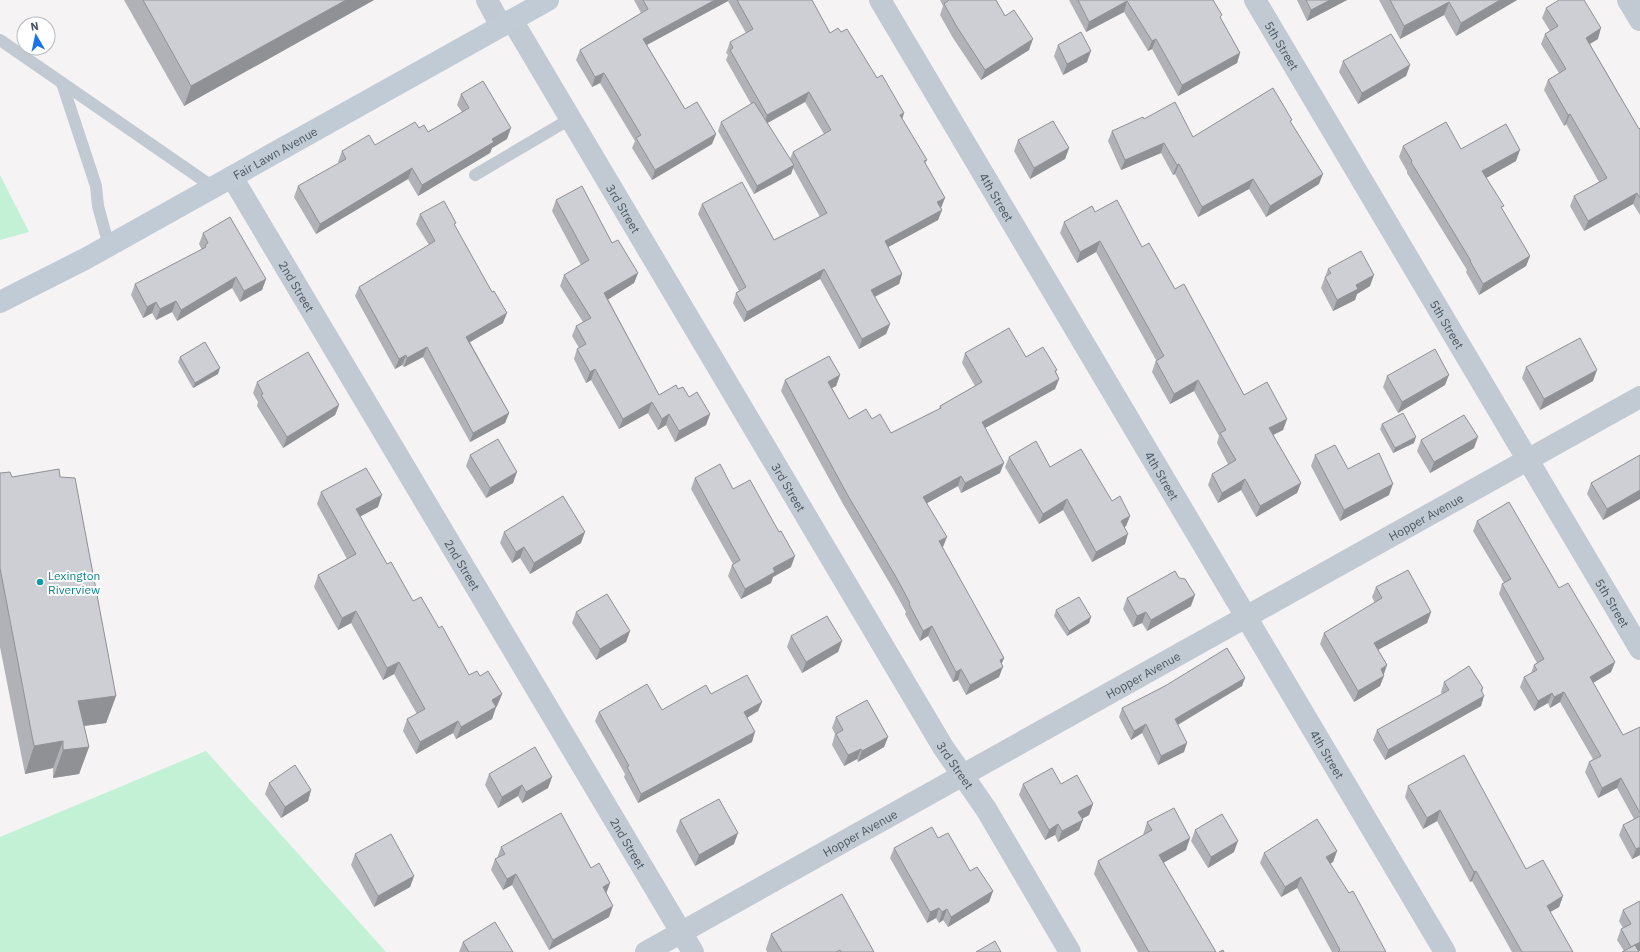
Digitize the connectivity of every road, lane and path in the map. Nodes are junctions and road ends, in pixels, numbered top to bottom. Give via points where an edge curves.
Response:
1 (487, 0) edge
2 (548, 0) edge
3 (880, 0) edge
4 (1255, 0) edge
5 (1628, 0) edge
6 (1640, 20) edge
7 (507, 23) junction
8 (0, 40) edge
9 (62, 83) junction
10 (570, 118) junction
11 (475, 175) dead end
12 (232, 177) junction
13 (213, 187) junction
14 (109, 246) junction
15 (0, 302) edge
16 (1640, 397) edge
17 (1527, 460) junction
18 (1246, 617) junction
19 (1640, 649) edge
20 (962, 775) junction
21 (681, 932) junction
22 (646, 952) edge
23 (693, 952) edge
24 (1070, 952) edge
25 (1445, 952) edge

1 - 7 street, 3rd Street
2 - 7 main road, Fair Lawn Avenue
3 - 18 street, 4th Street
4 - 17 street, 5th Street
5 - 6 street
7 - 10 street, 3rd Street
7 - 12 main road, Fair Lawn Avenue
8 - 9 lane
9 - 13 lane
9 - 14 lane via 96,186 98,206
10 - 11 lane
10 - 20 street, 3rd Street
12 - 13 main road, Fair Lawn Avenue
12 - 21 street, 2nd Street
13 - 14 main road, Fair Lawn Avenue
14 - 15 main road, Fair Lawn Avenue
16 - 17 street, Hopper Avenue
17 - 18 street, Hopper Avenue
17 - 19 street, 5th Street
18 - 20 street, Hopper Avenue
18 - 25 street, 4th Street
20 - 21 street, Hopper Avenue
20 - 24 street, 3rd Street via 986,809
21 - 22 street, Hopper Avenue
21 - 23 street, 2nd Street

